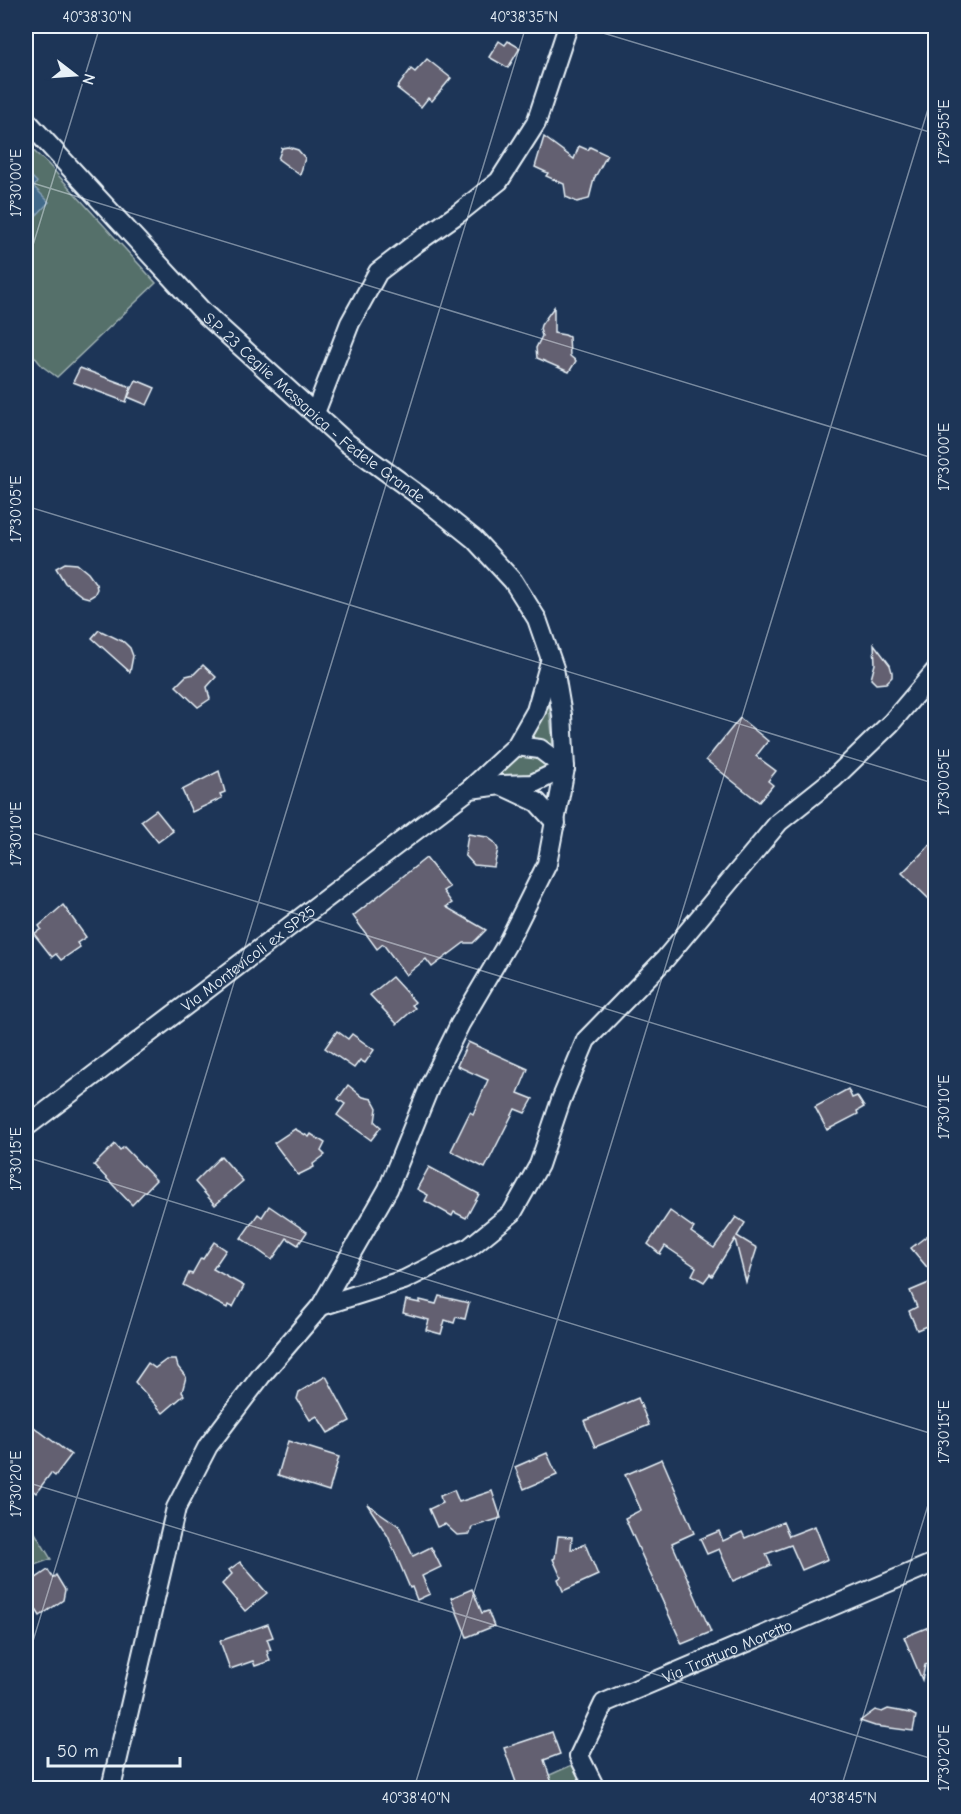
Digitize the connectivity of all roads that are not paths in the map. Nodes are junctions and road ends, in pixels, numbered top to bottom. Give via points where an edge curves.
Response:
1 (568, 26) edge
2 (26, 120) edge
3 (315, 413) junction
4 (551, 659) junction
5 (936, 670) edge
6 (516, 746) junction
7 (565, 768) junction
8 (501, 785) junction
9 (470, 789) junction
10 (556, 823) junction
11 (26, 1127) edge
12 (321, 1306) junction
13 (936, 1562) edge
14 (111, 1788) edge
15 (595, 1788) edge

1 - 3 street via 536,123 499,181 378,272 350,323
2 - 3 street, S.P. 23 Ceglie Messapica - Fedele Grande via 204,313
3 - 4 street, S.P. 23 Ceglie Messapica - Fedele Grande via 346,443 474,539 513,581 537,620
4 - 6 street, Via Montevicoli ex SP25 via 536,711
4 - 7 street, S.P. 23 Ceglie Messapica - Fedele Grande via 562,715
5 - 12 street via 850,763 779,822 665,959 586,1040 539,1165 512,1213 470,1247 404,1280
6 - 7 street via 540,749
6 - 9 street, Via Montevicoli ex SP25
7 - 8 street via 532,784
7 - 10 street, S.P. 23 Ceglie Messapica - Fedele Grande
8 - 9 street
8 - 10 street via 537,802
9 - 11 street, Via Montevicoli ex SP25
10 - 12 street, S.P. 23 Ceglie Messapica - Fedele Grande via 547,864 431,1083 388,1188
12 - 14 street, S.P. 23 Ceglie Messapica - Fedele Grande via 208,1446 176,1508
13 - 15 street, Via Tratturo Moretto via 604,1703 579,1756

